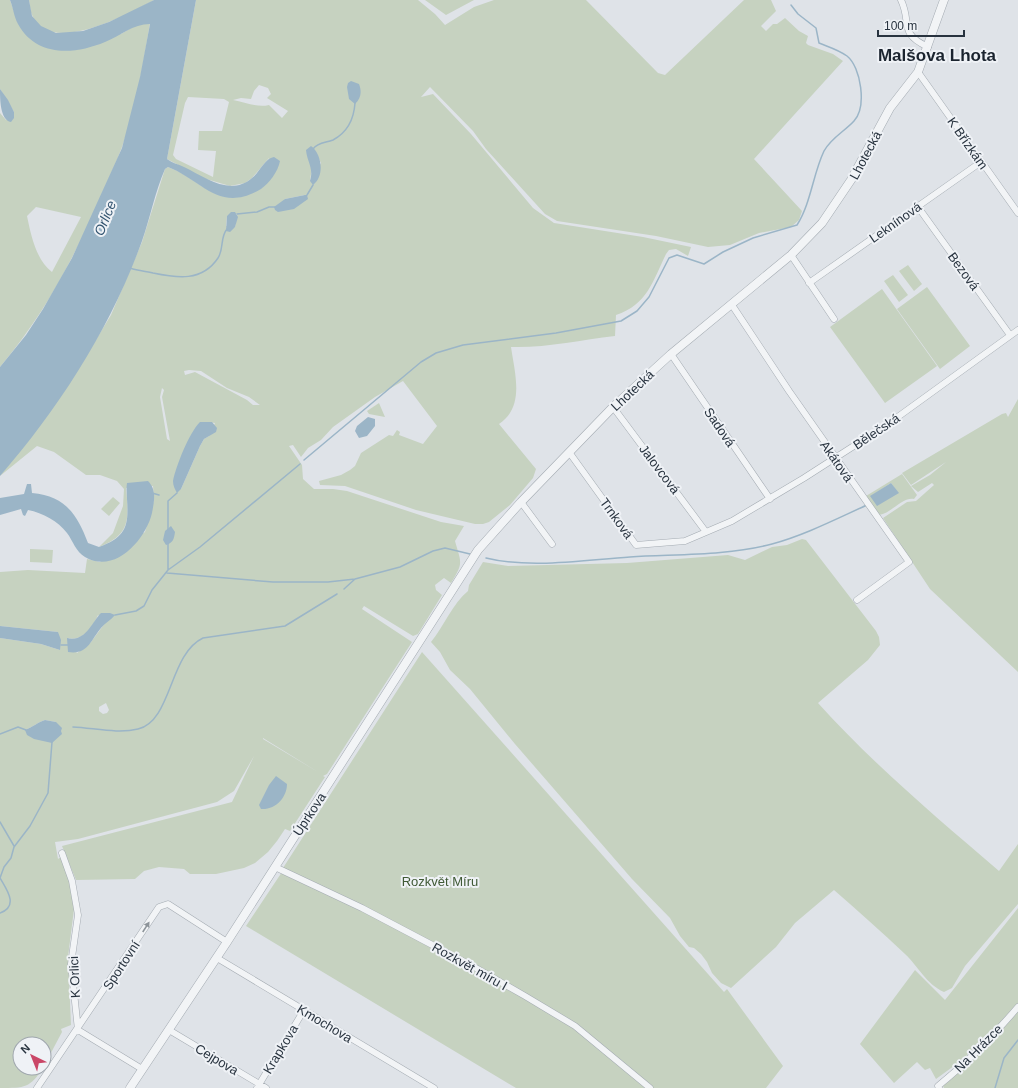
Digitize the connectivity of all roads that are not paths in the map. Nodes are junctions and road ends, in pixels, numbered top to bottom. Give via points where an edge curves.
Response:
1 (901, 0) edge
2 (944, 0) edge
3 (928, 48) junction
4 (918, 72) junction
5 (981, 162) junction
6 (918, 206) junction
7 (1018, 214) edge
8 (791, 255) junction
9 (809, 283) junction
10 (732, 305) junction
11 (834, 319) dead end
12 (1018, 330) edge
13 (1010, 335) junction
14 (671, 354) junction
15 (613, 407) junction
16 (569, 452) junction
17 (835, 458) junction
18 (770, 498) junction
19 (521, 502) junction
20 (706, 532) junction
21 (486, 540) joint
22 (552, 544) dead end
23 (857, 600) dead end
24 (62, 853) dead end
25 (275, 867) junction
26 (227, 942) junction
27 (217, 958) junction
28 (1018, 1007) edge
29 (304, 1010) junction
30 (78, 1030) junction
31 (169, 1030) junction
32 (142, 1069) junction
33 (258, 1086) edge
34 (431, 1087) edge
35 (37, 1088) edge
36 (130, 1088) edge
37 (266, 1088) edge
38 (650, 1088) edge
39 (939, 1088) edge

1 - 3 street via 906,10 905,20 909,34 915,41
2 - 3 street, Lhotecká
3 - 4 street, Lhotecká
4 - 5 street, K Břízkám
4 - 8 street, Lhotecká via 890,108 836,205
5 - 6 street, Leknínová
5 - 7 street, K Břízkám
6 - 9 street, Leknínová
6 - 13 street, Bezová
8 - 9 street
8 - 10 street, Lhotecká
9 - 11 street
10 - 14 street, Lhotecká
10 - 17 street, Akátová
12 - 13 street, Bělečská
13 - 17 street, Bělečská via 888,424
14 - 15 street, Lhotecká
14 - 18 street, Sadová
15 - 16 street, Lhotecká
15 - 20 street, Jalovcová
16 - 19 street, Lhotecká
16 - 20 street, Trnková via 636,545 685,541
17 - 18 street, Bělečská
17 - 23 street, Akátová via 909,562
18 - 20 street, Bělečská via 732,521
19 - 21 street, Lhotecká
19 - 22 street
21 - 25 street, Úprkova
24 - 30 street, K Orlici via 72,881 78,915 71,964
25 - 26 street, Úprkova
25 - 38 street, Rozkvět míru I via 369,911 525,996 575,1026
26 - 27 street, Úprkova
30 -> 26 street, Sportovní via 163,905 168,904
27 - 29 street, Kmochova
27 - 31 street, Úprkova
28 - 39 street, Na Hrázce via 991,1038 938,1086
29 - 33 street, Krapkova
29 - 34 street, Kmochova
30 - 32 street
30 - 35 street, Sportovní
31 - 32 street, Úprkova
31 - 33 street, Cejpova
32 - 36 street, Úprkova
33 - 37 street, Cejpova

